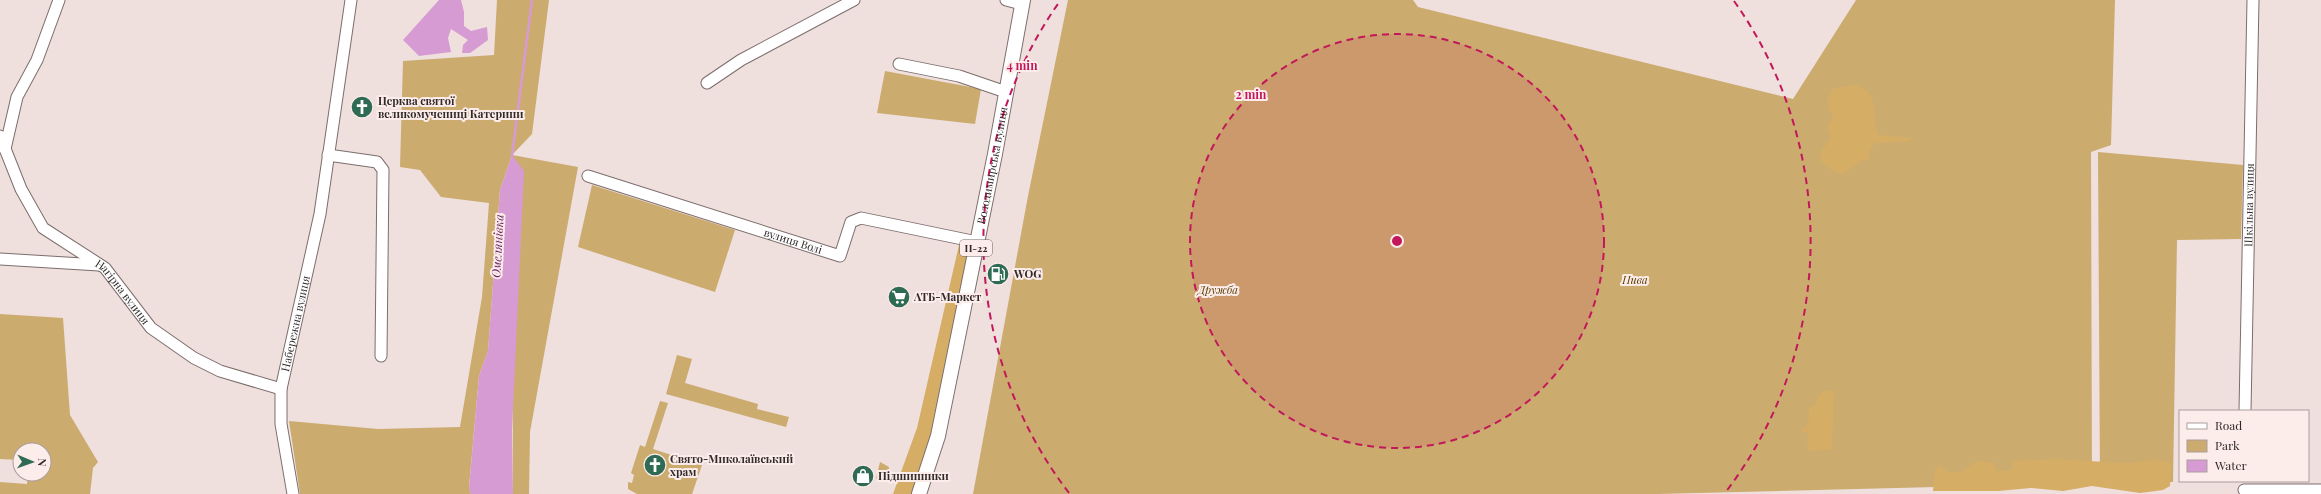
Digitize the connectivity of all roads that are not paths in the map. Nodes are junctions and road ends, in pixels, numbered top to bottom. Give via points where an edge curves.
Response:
1 (59, 0) edge
2 (351, 0) edge
3 (854, 0) edge
4 (1006, 0) edge
5 (2253, 0) edge
6 (1023, 2) edge
7 (899, 64) dead end
8 (707, 83) dead end
9 (1006, 92) junction
10 (0, 136) edge
11 (4, 149) junction
12 (328, 155) junction
13 (588, 176) dead end
14 (977, 242) junction
15 (0, 259) edge
16 (101, 266) junction
17 (381, 356) dead end
18 (281, 389) junction
19 (2245, 410) edge
20 (2243, 488) edge
21 (2321, 490) edge
22 (293, 494) edge
23 (919, 494) edge

1 - 11 street via 37,60 17,97
2 - 12 street, Набережна вулиця
3 - 8 street via 740,60
4 - 6 street
5 - 19 street, Шкільна вулиця
6 - 9 main road, Володимирська вулиця / Н-22
7 - 9 street via 959,76
9 - 14 main road, Володимирська вулиця / Н-22
10 - 11 street, Нагірна вулиця
11 - 16 street, Нагірна вулиця via 21,189 43,228
12 - 17 street via 377,162 383,170
12 - 18 street, Набережна вулиця via 320,214
13 - 14 street, вулиця Волі via 840,256 851,222 861,218
14 - 23 main road, Володимирська вулиця / Н-22 via 938,436
15 - 16 street
16 - 18 street, Нагірна вулиця via 151,328 194,358 220,371
18 - 22 street, Набережна вулиця via 281,424
20 - 21 street

